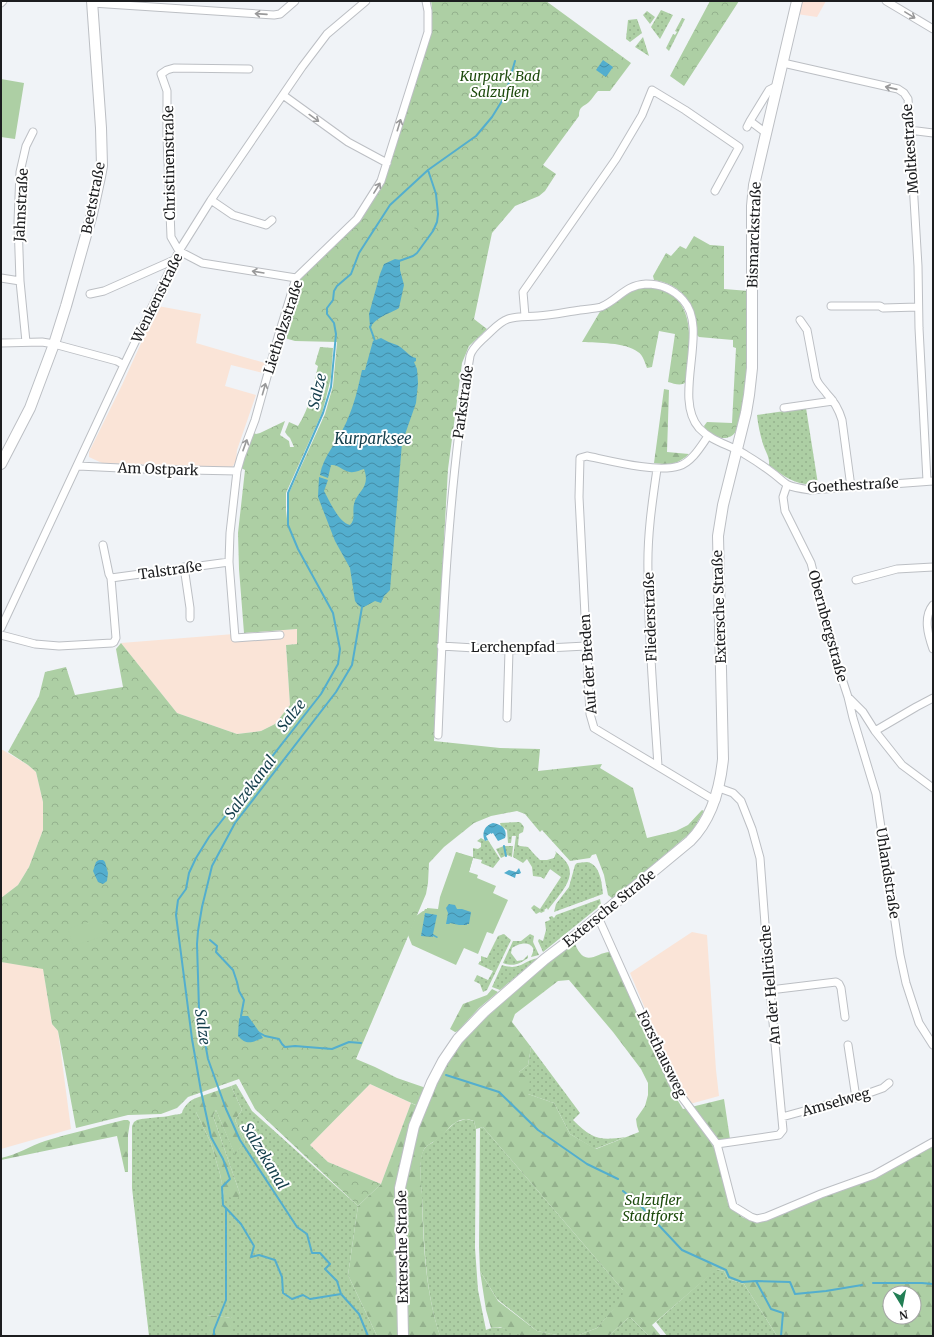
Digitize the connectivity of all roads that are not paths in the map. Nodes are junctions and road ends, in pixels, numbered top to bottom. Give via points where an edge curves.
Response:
1 (295, 1) edge
2 (366, 1) edge
3 (426, 1) edge
4 (798, 1) edge
5 (886, 1) edge
6 (92, 2) edge
7 (162, 4) edge
8 (933, 29) edge
9 (783, 63) junction
10 (249, 69) dead end
11 (777, 86) junction
12 (283, 95) junction
13 (909, 130) junction
14 (33, 132) dead end
15 (766, 133) junction
16 (933, 133) edge
17 (387, 163) junction
18 (715, 191) dead end
19 (211, 200) junction
20 (272, 220) dead end
21 (179, 251) junction
22 (174, 260) junction
23 (1, 278) edge
24 (296, 278) junction
25 (20, 281) junction
26 (90, 294) dead end
27 (831, 306) dead end
28 (918, 307) junction
29 (525, 316) junction
30 (800, 320) dead end
31 (26, 342) junction
32 (1, 343) edge
33 (54, 344) junction
34 (124, 365) junction
35 (833, 401) junction
36 (784, 408) dead end
37 (708, 436) junction
38 (737, 448) junction
39 (1, 464) edge
40 (78, 466) junction
41 (657, 469) junction
42 (238, 471) junction
43 (930, 481) edge
44 (787, 485) junction
45 (851, 487) junction
46 (103, 545) dead end
47 (229, 562) junction
48 (184, 567) junction
49 (933, 568) edge
50 (111, 578) junction
51 (856, 580) dead end
52 (933, 606) edge
53 (190, 618) dead end
54 (1, 628) edge
55 (1, 635) edge
56 (280, 635) dead end
57 (441, 646) junction
58 (586, 646) junction
59 (933, 649) edge
60 (509, 650) junction
61 (848, 698) junction
62 (933, 698) edge
63 (507, 718) dead end
64 (875, 732) junction
65 (438, 735) dead end
66 (658, 766) junction
67 (719, 788) junction
68 (933, 788) edge
69 (716, 800) junction
70 (598, 917) junction
71 (770, 990) junction
72 (845, 1017) dead end
73 (848, 1045) dead end
74 (933, 1045) edge
75 (889, 1083) dead end
76 (856, 1098) junction
77 (782, 1117) junction
78 (933, 1142) edge
79 (717, 1144) junction
80 (403, 1336) edge

1 -> 7 street via 280,14 274,15
2 - 12 street, Wenkenstraße via 327,34
17 -> 3 street, Lietholzstraße via 428,32
4 - 9 main road, Bismarckstraße
5 -> 8 street
6 - 7 street
6 - 33 main road, Beetstraße via 102,166 92,214
9 - 11 main road, Bismarckstraße
13 -> 9 street, Moltkestraße via 908,99 904,92
10 - 21 street, Christinenstraße via 174,68 161,74 167,91 171,237
11 - 15 main road, Bismarckstraße
11 - 15 street via 769,90 749,124
12 -> 17 street via 348,142
12 - 19 street, Wenkenstraße
13 - 16 street
13 - 28 street, Moltkestraße via 918,266
14 - 25 street, Jahnstraße via 26,146 20,172
15 - 38 main road, Bismarckstraße via 756,170 752,206 750,396
24 -> 17 street, Lietholzstraße via 357,219 381,181
18 - 29 street via 739,147 652,90 642,115 616,159 523,292
19 - 20 street via 233,215 266,224
19 - 21 street, Wenkenstraße
21 - 22 street, Wenkenstraße
24 -> 21 street via 202,263
22 - 26 street via 104,291
22 - 34 street, Wenkenstraße
23 - 25 street
42 -> 24 street, Lietholzstraße
25 - 31 street, Jahnstraße
27 - 28 street
28 - 43 street, Moltkestraße
29 - 37 street, Parkstraße via 599,308 629,288 645,284 664,286 673,291 684,301 692,316 689,406 694,421
29 - 57 street, Parkstraße via 500,323 478,343 470,356 454,480
30 - 35 street via 808,330 818,384
31 - 32 street
31 - 33 street
33 - 34 street
33 - 39 main road, Beetstraße via 30,408
34 - 40 street, Wenkenstraße
35 - 36 street
35 - 45 street via 842,420
37 - 38 street, Goethestraße
37 - 41 street via 686,462 679,466
38 - 44 street, Goethestraße
38 - 67 main road, Extersche Straße via 718,536 724,759
40 - 42 street, Am Ostpark
40 - 54 street, Wenkenstraße
41 - 58 street, Auf der Breden via 587,456 580,458 579,497
41 - 66 street, Fliederstraße via 650,521 648,571
42 - 47 street, Lietholzstraße
43 - 45 street, Goethestraße
44 - 45 street, Goethestraße via 811,490
44 - 61 street, Obernbergstraße via 783,497 785,511 811,563 833,651
46 - 50 street
47 - 48 street, Talstraße
47 - 56 street, Lietholzstraße via 235,638
48 - 50 street, Talstraße
48 - 53 street
49 - 51 street via 897,569
50 - 55 street via 116,638 114,642 59,646 35,644
52 - 59 street via 929,610 926,622
57 - 60 street, Lerchenpfad
57 - 65 street, Parkstraße
58 - 60 street, Lerchenpfad
58 - 66 street, Auf der Breden via 590,714 594,728
60 - 63 street
61 - 64 street, Obernbergstraße via 863,712
61 - 74 street, Uhlandstraße via 876,794 906,983 919,1023
62 - 64 street
64 - 68 street, Obernbergstraße via 902,765
66 - 69 street, Auf der Breden
67 - 69 main road, Extersche Straße
67 - 71 street, An der Hellrüsche via 733,793 741,801 760,858
69 - 70 main road, Extersche Straße via 696,835
70 - 79 street, Forsthausweg via 673,1084
70 - 80 main road, Extersche Straße via 484,1012 458,1039 432,1082 414,1126 400,1188
71 - 72 street via 836,982 841,988
71 - 77 street, An der Hellrüsche
73 - 76 street
75 - 76 street, Amselweg via 883,1088
76 - 77 street, Amselweg
77 - 79 street, An der Hellrüsche via 783,1130 779,1135
78 - 79 street, Forsthausweg via 874,1175 757,1219 733,1206

